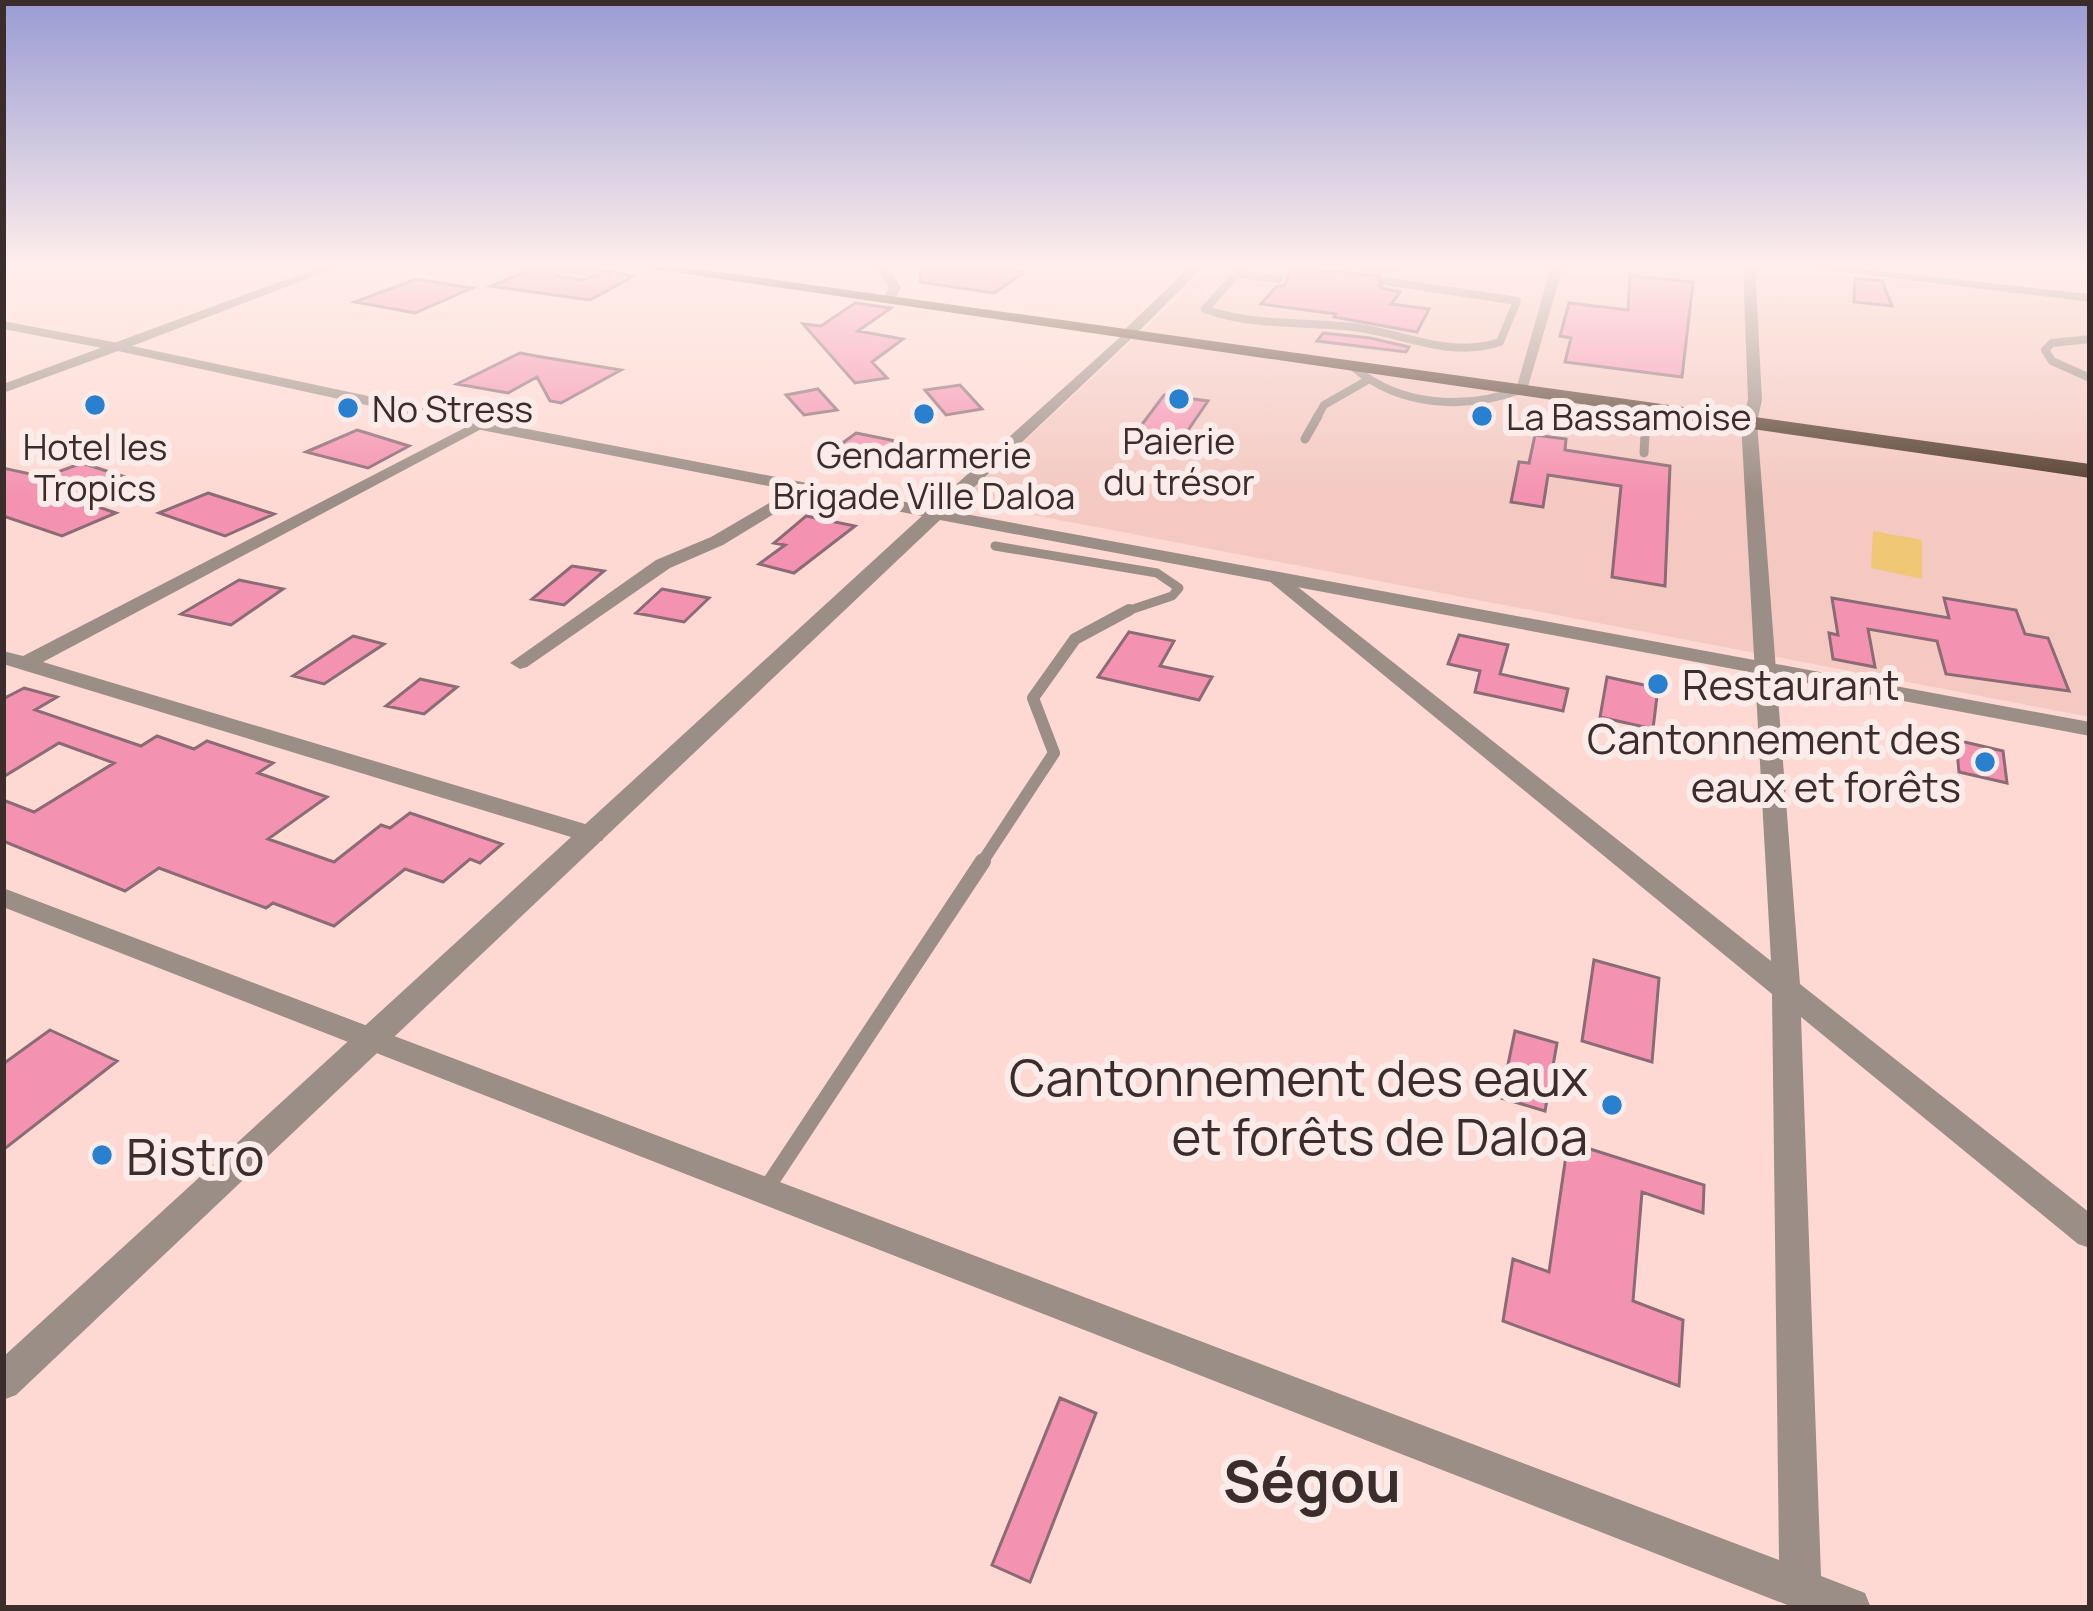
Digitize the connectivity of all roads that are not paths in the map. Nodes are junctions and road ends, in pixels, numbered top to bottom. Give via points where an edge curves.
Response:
1 (92, 342) edge
2 (131, 342) edge
3 (1119, 342) edge
4 (1170, 342) edge
5 (1421, 342) edge
6 (1499, 342) edge
7 (1534, 342) edge
8 (1752, 342) edge
9 (2060, 342) edge
10 (118, 347) junction
11 (1360, 374) junction
12 (2090, 378) edge
13 (3, 388) edge
14 (1520, 390) junction
15 (1647, 408) junction
16 (1749, 422) junction
17 (481, 425) junction
18 (1305, 439) dead end
19 (1644, 453) dead end
20 (2090, 471) edge
21 (807, 486) junction
22 (933, 511) junction
23 (995, 546) dead end
24 (1277, 580) junction
25 (14, 661) edge
26 (520, 663) dead end
27 (1768, 666) junction
28 (2090, 729) edge
29 (593, 835) junction
30 (3, 897) edge
31 (1786, 986) junction
32 (373, 1036) junction
33 (766, 1189) junction
34 (2090, 1234) edge
35 (3, 1382) edge
36 (1800, 1589) junction
37 (1850, 1608) edge

1 - 10 street
2 - 10 street
3 - 22 street
4 - 11 highway
5 - 6 lane
7 - 14 street
8 - 16 street
9 - 12 lane via 2045,350 2052,361
10 - 13 street
10 - 17 street
11 - 14 highway
11 - 18 lane via 1324,405
14 - 15 highway
15 - 16 highway
15 - 19 lane
16 - 20 highway
16 - 27 street
17 - 21 street
17 - 25 street
21 - 22 street
21 - 26 street via 662,564
22 - 24 street
22 - 29 street
23 - 33 lane via 1157,573 1179,588 1093,621 1055,657 1033,698 1054,753
24 - 27 street
24 - 31 street
25 - 29 street
27 - 28 street
27 - 31 street
29 - 32 street
30 - 32 street
31 - 34 street
31 - 36 street
32 - 33 street
32 - 35 street
33 - 36 street
36 - 37 street

